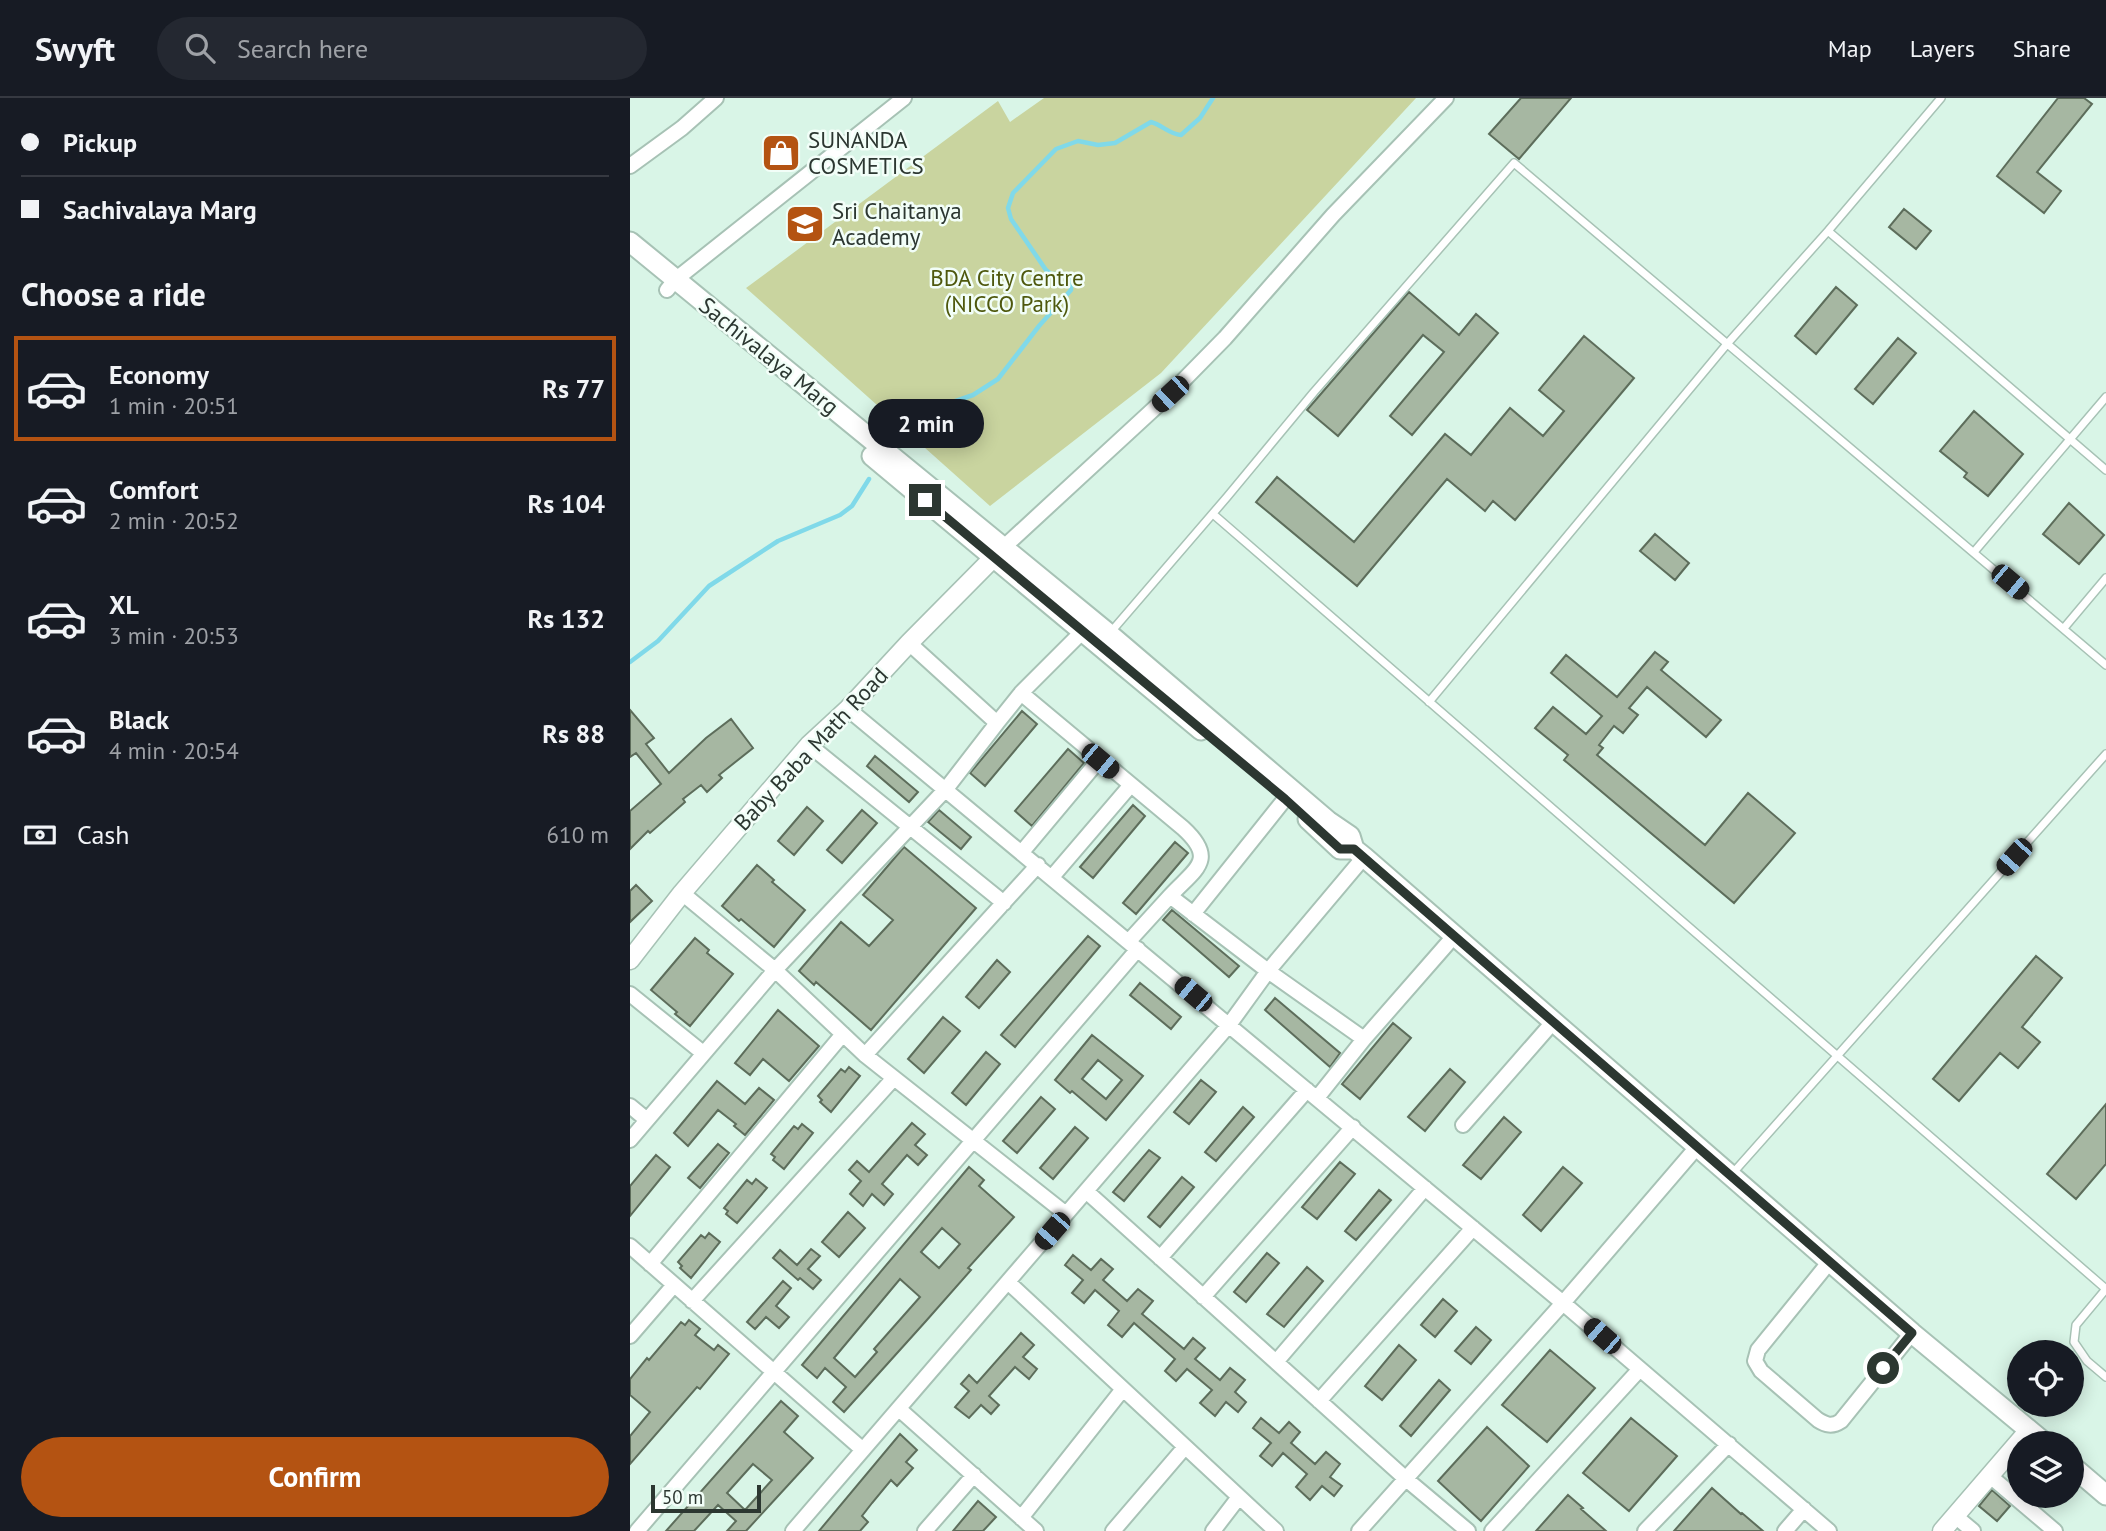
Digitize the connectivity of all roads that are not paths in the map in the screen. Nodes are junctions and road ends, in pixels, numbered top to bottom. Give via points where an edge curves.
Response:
1 (716, 98) edge
2 (904, 98) edge
3 (1446, 98) edge
4 (1941, 98) edge
5 (630, 166) edge
6 (1828, 231) junction
7 (630, 242) edge
8 (630, 259) edge
9 (671, 285) junction
10 (1727, 344) junction
11 (2106, 397) edge
12 (2070, 439) junction
13 (2106, 470) edge
14 (1213, 514) junction
15 (998, 552) junction
16 (1974, 552) junction
17 (2106, 578) edge
18 (2064, 628) junction
19 (1083, 631) junction
20 (1109, 634) junction
21 (909, 643) junction
22 (2106, 666) edge
23 (1021, 693) junction
24 (1429, 702) junction
25 (848, 709) junction
26 (997, 723) junction
27 (810, 745) junction
28 (2106, 754) edge
29 (1100, 761) junction
30 (1130, 786) junction
31 (946, 789) junction
32 (1285, 799) junction
33 (909, 828) junction
34 (1022, 852) junction
35 (1359, 853) junction
36 (1038, 865) junction
37 (1052, 877) junction
38 (682, 893) junction
39 (1170, 896) junction
40 (1004, 902) junction
41 (1193, 914) junction
42 (1455, 935) junction
43 (1133, 945) junction
44 (630, 960) edge
45 (775, 970) junction
46 (1268, 971) junction
47 (630, 994) edge
48 (1554, 1021) junction
49 (1230, 1025) junction
50 (844, 1034) junction
51 (1364, 1039) junction
52 (703, 1053) junction
53 (865, 1055) junction
54 (1838, 1056) junction
55 (894, 1079) junction
56 (1312, 1094) junction
57 (630, 1106) edge
58 (647, 1120) junction
59 (1463, 1125) dead end
60 (1353, 1127) junction
61 (630, 1140) edge
62 (972, 1142) junction
63 (1697, 1147) junction
64 (1732, 1175) junction
65 (1425, 1188) junction
66 (1086, 1191) junction
67 (1066, 1214) junction
68 (1473, 1228) junction
69 (630, 1246) edge
70 (1160, 1258) junction
71 (1831, 1260) junction
72 (650, 1264) junction
73 (1008, 1282) junction
74 (674, 1284) junction
75 (1203, 1297) junction
76 (692, 1301) junction
77 (1563, 1303) junction
78 (1912, 1333) junction
79 (630, 1336) edge
80 (1276, 1363) junction
81 (1640, 1369) junction
82 (775, 1373) junction
83 (2106, 1377) edge
84 (1123, 1389) junction
85 (1319, 1401) junction
86 (899, 1409) junction
87 (2029, 1430) joint
88 (1729, 1444) junction
89 (1185, 1447) junction
90 (863, 1450) junction
91 (974, 1475) junction
92 (1990, 1476) junction
93 (2084, 1476) edge
94 (1406, 1479) junction
95 (2106, 1495) edge
96 (1239, 1497) junction
97 (1804, 1509) junction
98 (1955, 1516) junction
99 (1021, 1518) junction
100 (637, 1531) edge
101 (793, 1531) edge
102 (925, 1531) edge
103 (1036, 1531) edge
104 (1113, 1531) edge
105 (1213, 1531) edge
106 (1276, 1531) edge
107 (1359, 1531) edge
108 (1468, 1531) edge
109 (1492, 1531) edge
110 (1645, 1531) edge
111 (1785, 1531) edge
112 (1829, 1531) edge
113 (1942, 1531) edge
114 (1973, 1531) edge
115 (2055, 1531) edge

1 - 5 street
2 - 9 street
3 - 15 street via 1333,215 1225,338
4 - 6 lane
6 - 10 lane
6 - 12 lane
7 - 9 main road, Sachivalaya Marg
8 - 9 main road, Sachivalaya Marg
9 - 15 main road, Sachivalaya Marg
10 - 14 lane via 1514,163
10 - 16 lane
10 - 24 lane
11 - 12 lane
12 - 13 lane
12 - 16 lane
14 - 20 lane
14 - 24 lane
15 - 19 main road, Sachivalaya Marg
15 - 20 main road, Sachivalaya Marg
15 - 21 street, Baby Baba Math Road
16 - 18 lane
17 - 18 lane
18 - 22 lane
19 - 23 street
19 - 32 main road, Sachivalaya Marg
20 - 35 main road, Sachivalaya Marg via 1350,836
21 - 25 street, Baby Baba Math Road
21 - 26 street
23 - 26 street
23 - 29 street
24 - 54 lane
25 - 27 street, Baby Baba Math Road
25 - 31 street
26 - 31 street
27 - 33 street
27 - 38 street, Baby Baba Math Road
28 - 54 lane
29 - 30 street
29 - 34 street
30 - 37 street
30 - 39 street via 1200,846 1200,863
31 - 33 street
31 - 34 street
32 - 35 main road, Sachivalaya Marg via 1340,849
32 - 41 street
33 - 40 street
33 - 45 street
34 - 36 street
35 - 42 main road, Sachivalaya Marg
35 - 46 street
36 - 37 street
36 - 40 street
37 - 43 street
38 - 44 street, Baby Baba Math Road
38 - 45 street
39 - 41 street
39 - 43 street
40 - 53 street
41 - 46 street
42 - 48 main road, Sachivalaya Marg
42 - 51 street
43 - 49 street
43 - 62 street
45 - 50 street
45 - 52 street
46 - 49 street
46 - 51 street
47 - 52 street
48 - 59 street
48 - 63 main road, Sachivalaya Marg
49 - 56 street
49 - 66 street
50 - 53 street
50 - 72 street
51 - 56 street
52 - 58 street
53 - 55 street
54 - 64 lane
54 - 83 lane via 2106,1289 2076,1325 2074,1342
55 - 62 street
55 - 76 street
56 - 60 street
56 - 70 street
57 - 58 street
58 - 61 street
60 - 65 street
60 - 75 street
62 - 67 street
62 - 82 street
63 - 64 main road, Sachivalaya Marg
63 - 77 street
64 - 71 main road, Sachivalaya Marg
65 - 68 street
65 - 80 street
66 - 67 street
66 - 70 street
67 - 73 street
68 - 77 street
68 - 85 street
69 - 72 street
70 - 75 street
71 - 78 main road, Sachivalaya Marg
71 - 78 street via 1758,1350 1755,1361 1761,1371 1818,1420 1836,1424
72 - 74 street
73 - 84 street
73 - 86 street
74 - 76 street
74 - 79 street
75 - 80 street
76 - 82 street
77 - 81 street
77 - 94 street
78 - 87 main road, Sachivalaya Marg
80 - 85 street
81 - 88 street
81 - 109 street
82 - 90 street
82 - 100 street
84 - 89 street
84 - 99 street
85 - 94 street
86 - 90 street
86 - 91 street
87 - 92 street
88 - 97 street
88 - 110 street
89 - 96 street
89 - 104 street
90 - 101 street
91 - 99 street
91 - 102 street
92 - 98 street
92 - 115 street
93 - 95 main road
94 - 107 street
94 - 108 street
96 - 105 street
96 - 106 street
97 - 111 street
97 - 112 street
98 - 113 street
98 - 114 street
99 - 103 street

